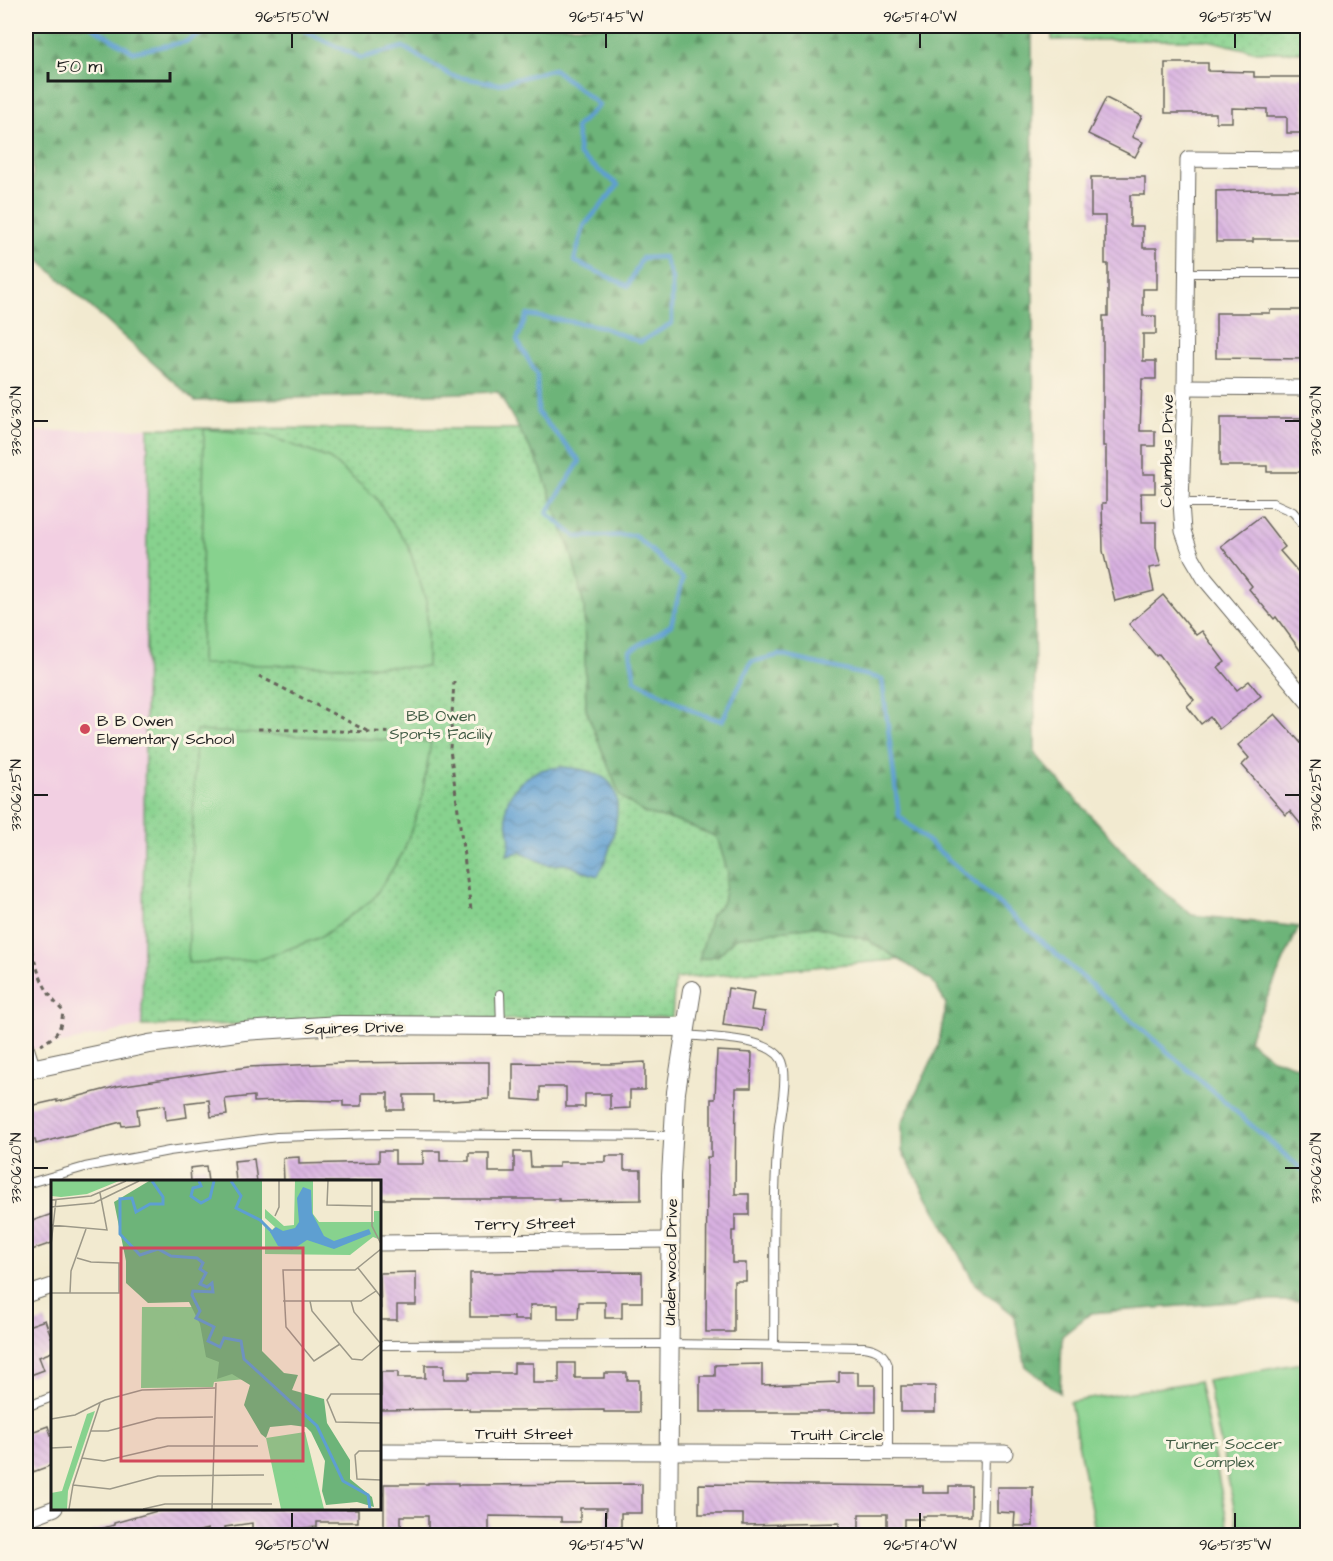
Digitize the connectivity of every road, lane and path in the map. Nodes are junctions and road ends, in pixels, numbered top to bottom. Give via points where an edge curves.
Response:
1 (1308, 160) edge
2 (1186, 273) junction
3 (1308, 273) edge
4 (1185, 387) junction
5 (1308, 388) edge
6 (1181, 503) junction
7 (1308, 530) edge
8 (259, 676) dead end
9 (454, 681) dead end
10 (1308, 702) edge
11 (258, 729) dead end
12 (367, 731) junction
13 (450, 734) junction
14 (471, 910) dead end
15 (26, 934) edge
16 (692, 990) dead end
17 (500, 994) dead end
18 (501, 1026) junction
19 (686, 1031) junction
20 (26, 1036) edge
21 (31, 1062) edge
22 (673, 1136) junction
23 (26, 1184) edge
24 (670, 1240) junction
25 (381, 1243) edge
26 (51, 1286) edge
27 (26, 1295) edge
28 (669, 1344) junction
29 (381, 1346) edge
30 (774, 1346) junction
31 (51, 1397) edge
32 (26, 1407) edge
33 (381, 1450) edge
34 (669, 1450) junction
35 (888, 1452) junction
36 (985, 1453) junction
37 (1005, 1453) dead end
38 (52, 1510) edge
39 (26, 1520) edge
40 (668, 1536) edge
41 (983, 1536) edge

1 - 2 street, Columbus Drive via 1188,159
2 - 3 lane
2 - 4 street, Columbus Drive
4 - 5 street
4 - 6 street, Columbus Drive
6 - 7 lane via 1273,503 1293,512
6 - 10 street, Columbus Drive via 1192,557 1205,579
8 - 12 path
9 - 13 path
11 - 12 path
12 - 13 path
13 - 14 path
15 - 21 path via 40,980 63,1011 61,1028
16 - 19 street, Underwood Drive
17 - 18 lane
18 - 19 street, Squires Drive
18 - 21 street, Squires Drive via 340,1025 244,1031
19 - 22 street, Underwood Drive
19 - 30 lane via 759,1044 782,1059 785,1072 778,1150
20 - 21 lane
22 - 23 lane via 277,1137 169,1151 85,1167
22 - 24 street, Underwood Drive
24 - 25 street, Terry Street
24 - 28 street, Underwood Drive
26 - 27 street
28 - 29 lane
28 - 30 lane
28 - 34 street, Underwood Drive
30 - 35 lane via 864,1347 884,1355 888,1365
31 - 32 lane
33 - 34 street, Truitt Street
34 - 35 street, Truitt Circle
34 - 40 street, Underwood Drive
35 - 36 street, Truitt Circle
36 - 37 street, Truitt Circle
36 - 41 lane
38 - 39 street

